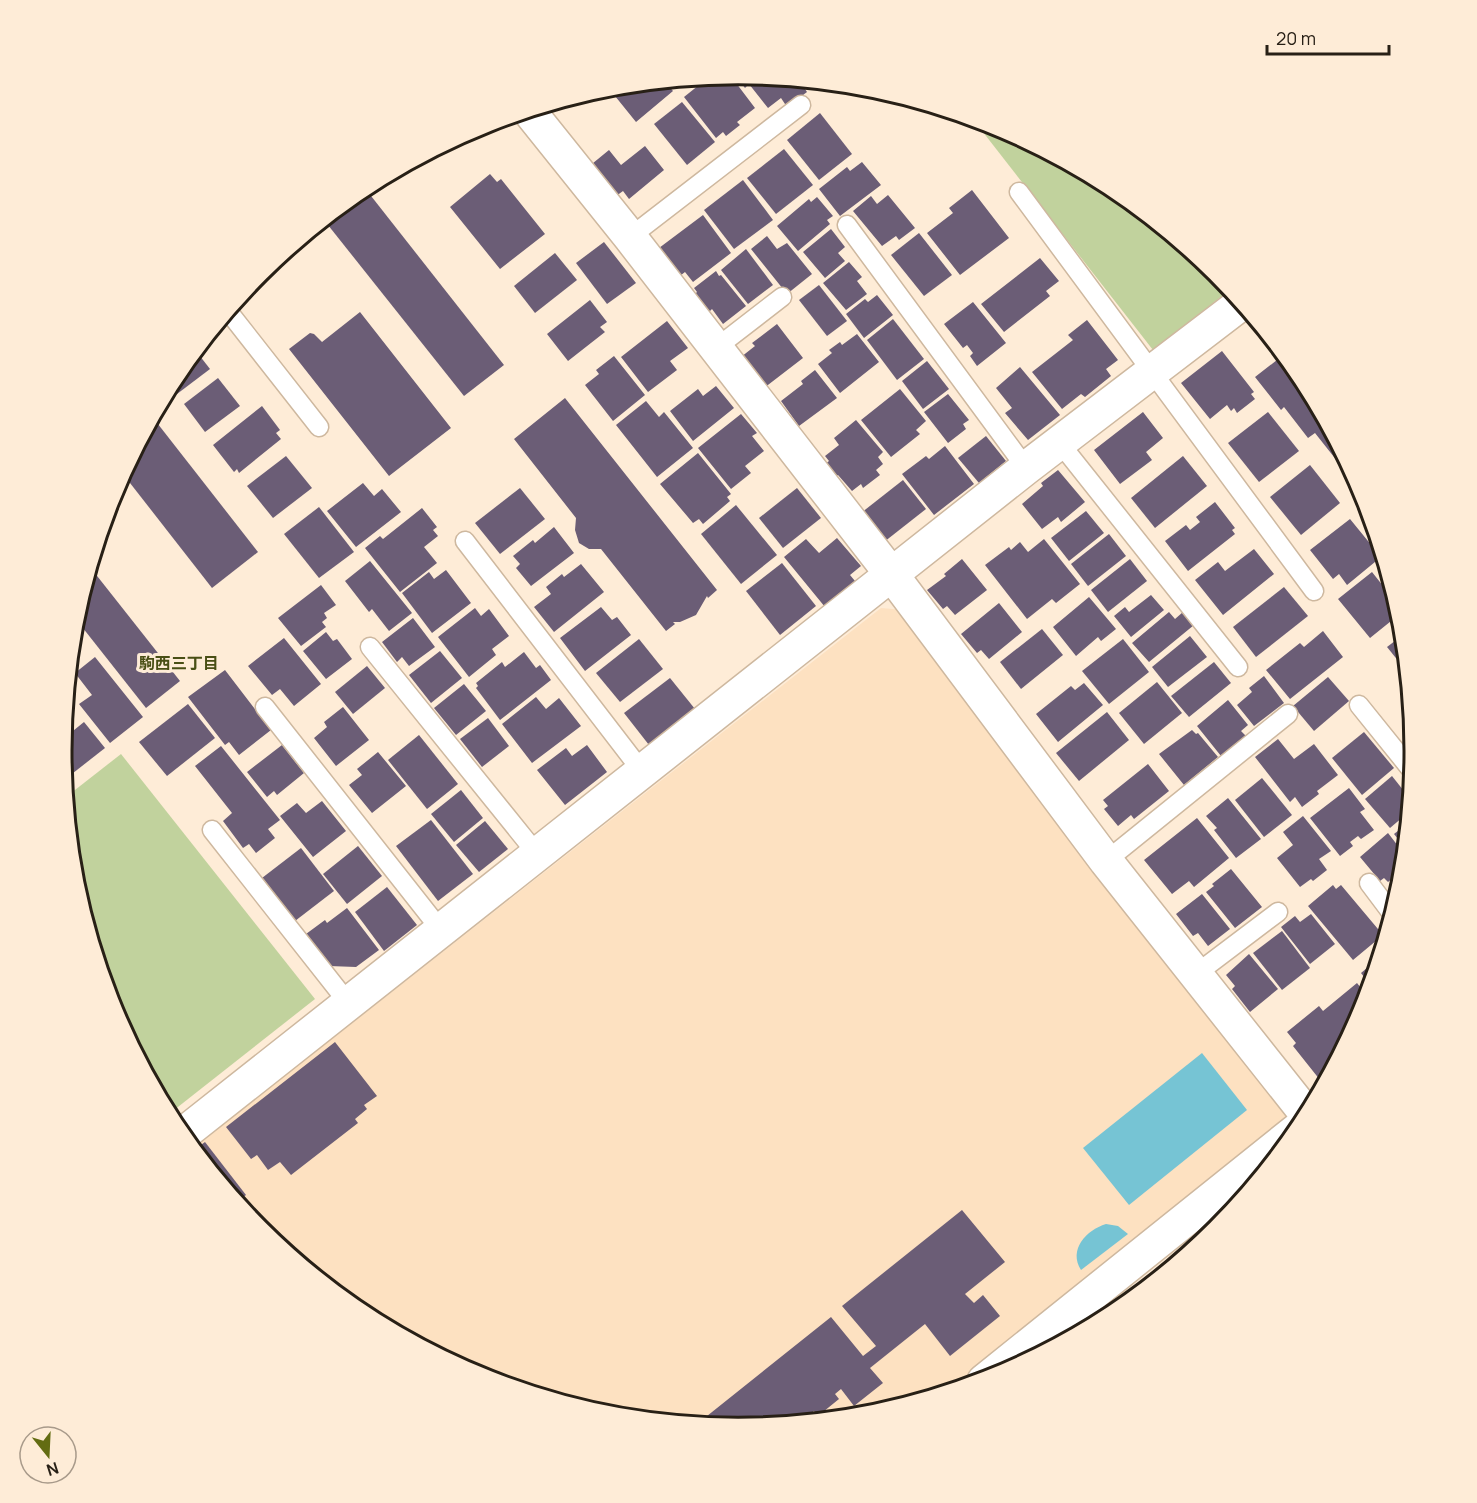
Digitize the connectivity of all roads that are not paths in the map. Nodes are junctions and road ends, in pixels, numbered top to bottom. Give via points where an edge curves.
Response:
1 (801, 105) dead end
2 (534, 117) edge
3 (1019, 192) dead end
4 (847, 225) dead end
5 (630, 237) junction
6 (782, 297) dead end
7 (1236, 308) edge
8 (233, 317) edge
9 (716, 348) junction
10 (1152, 372) junction
11 (319, 427) dead end
12 (1059, 442) junction
13 (1026, 468) junction
14 (465, 541) dead end
15 (892, 575) junction
16 (1314, 591) dead end
17 (370, 647) dead end
18 (1238, 667) dead end
19 (1359, 705) dead end
20 (265, 707) dead end
21 (1288, 714) dead end
22 (1405, 762) edge
23 (641, 770) junction
24 (212, 830) dead end
25 (537, 854) junction
26 (1107, 861) junction
27 (1369, 883) dead end
28 (1386, 906) edge
29 (1278, 912) dead end
30 (440, 929) junction
31 (1196, 974) junction
32 (349, 1004) junction
33 (1302, 1108) edge
34 (189, 1129) edge
35 (1272, 1150) edge
36 (1012, 1359) edge

1 - 5 lane
2 - 5 street
3 - 10 lane
4 - 13 lane
5 - 9 street
6 - 9 lane
7 - 10 street
8 - 11 lane
9 - 15 street
10 - 12 street
10 - 16 lane
12 - 13 street
12 - 18 lane
13 - 15 street
14 - 23 lane
15 - 23 street
15 - 26 street
17 - 25 lane
19 - 22 lane
20 - 30 lane
21 - 26 lane
23 - 25 street
24 - 32 lane
25 - 30 street
26 - 31 street
27 - 28 lane
29 - 31 lane
30 - 32 street
31 - 33 street
32 - 34 street
35 - 36 street

